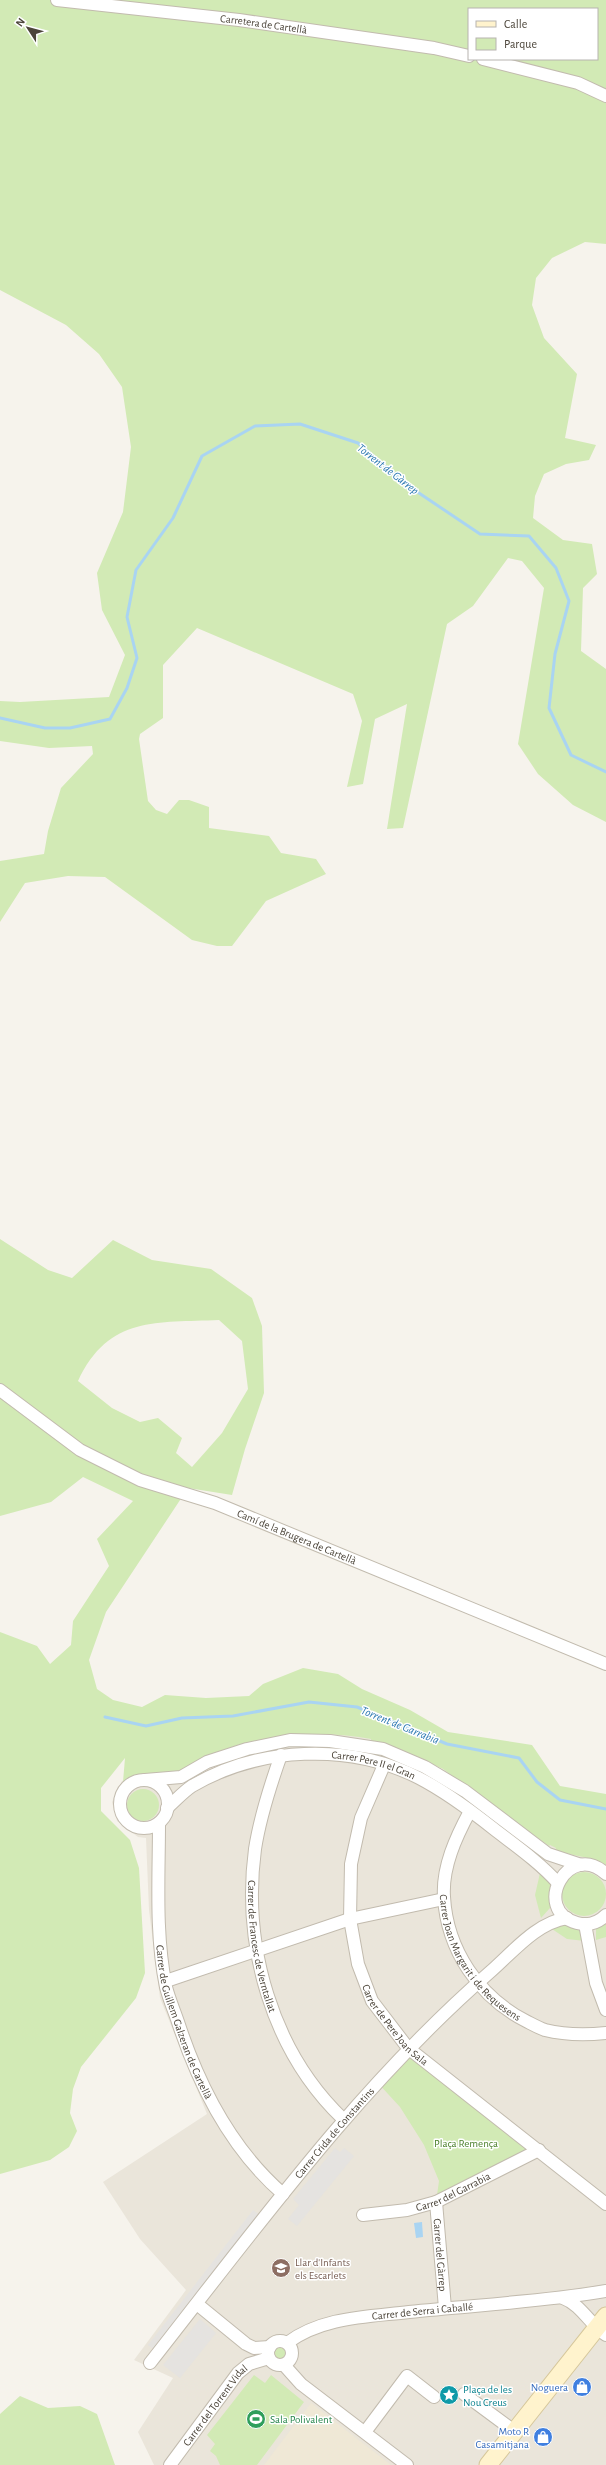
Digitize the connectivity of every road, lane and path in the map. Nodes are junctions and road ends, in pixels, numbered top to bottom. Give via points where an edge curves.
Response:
1 (57, 0) edge
2 (468, 56) edge
3 (487, 60) edge
4 (606, 96) edge
5 (0, 1390) edge
6 (606, 1664) edge
7 (281, 1756) junction
8 (384, 1766) junction
9 (181, 1777) junction
10 (145, 1780) junction
11 (168, 1806) junction
12 (470, 1811) junction
13 (159, 1823) junction
14 (548, 1854) junction
15 (581, 1866) junction
16 (606, 1874) edge
17 (559, 1880) junction
18 (444, 1899) junction
19 (556, 1899) junction
20 (606, 1915) edge
21 (567, 1918) junction
22 (350, 1919) junction
23 (586, 1924) junction
24 (543, 1926) junction
25 (256, 1950) junction
26 (166, 1981) junction
27 (477, 1983) junction
28 (606, 2010) edge
29 (606, 2033) edge
30 (408, 2048) junction
31 (343, 2119) junction
32 (538, 2150) junction
33 (283, 2194) junction
34 (436, 2202) junction
35 (606, 2204) edge
36 (363, 2215) dead end
37 (606, 2291) edge
38 (563, 2298) junction
39 (197, 2304) junction
40 (445, 2308) junction
41 (603, 2327) edge
42 (287, 2343) junction
43 (246, 2344) junction
44 (266, 2355) junction
45 (150, 2363) dead end
46 (284, 2364) junction
47 (464, 2394) dead end
48 (434, 2397) dead end
49 (514, 2431) junction
50 (364, 2432) junction
51 (170, 2465) edge
52 (407, 2465) edge
53 (488, 2465) edge

1 - 2 street, Carretera de Cartellà via 239,20 434,48
3 - 4 street via 578,82
5 - 6 street, Camí de la Brugera de Cartellà via 80,1450 140,1480 215,1502
7 - 8 street, Carrer Pere II el Gran via 314,1753 350,1756
7 - 11 street, Carrer Pere II el Gran via 252,1761 218,1773 191,1787
7 - 25 street, Carrer de Francesc de Verntallat via 260,1822 254,1854 252,1899
8 - 12 street, Carrer Pere II el Gran via 418,1777
8 - 22 street, Carrer de Pere Joan Sala via 361,1818 352,1864
9 - 10 street, Carrer Pere II el Gran
9 - 11 street
9 - 14 street, Carrer Pere II el Gran via 207,1762 247,1749 290,1740 330,1741 383,1750 425,1767 465,1791
10 - 11 street via 158,1784 164,1792
10 - 13 street via 132,1783 124,1790 120,1799 120,1809 132,1825 146,1828
11 - 13 street
12 - 17 street, Carrer Pere II el Gran
12 - 18 street, Carrer Joan Margarit i de Requesens via 458,1832 448,1863
13 - 26 street, Carrer de Guillem Galzeran de Cartellà via 157,1909
14 - 15 street, Carrer Pere II el Gran
14 - 17 street, Carrer Pere II el Gran
15 - 16 street, Carrer Pere II el Gran via 595,1867
15 - 17 street via 570,1869
17 - 19 street, Carrer Crida de Constantins
18 - 22 street
18 - 27 street, Carrer Joan Margarit i de Requesens via 449,1929
19 - 21 street via 558,1908
19 - 24 street, Carrer Crida de Constantins
20 - 23 street via 599,1921
21 - 23 street
21 - 24 street, Carrer Crida de Constantins
22 - 25 street
22 - 30 street, Carrer de Pere Joan Sala via 358,1964 372,2001
23 - 28 street via 596,1983
24 - 27 street, Carrer Crida de Constantins
25 - 26 street
25 - 31 street, Carrer de Francesc de Verntallat via 268,1997 286,2042 325,2102
26 - 33 street, Carrer de Guillem Galzeran de Cartellà via 192,2063 218,2113 257,2169
27 - 29 street, Carrer Joan Margarit i de Requesens via 506,2010 544,2030 582,2035
27 - 30 street, Carrer Crida de Constantins
30 - 31 street, Carrer Crida de Constantins
30 - 32 street, Carrer de Pere Joan Sala
31 - 33 street, Carrer Crida de Constantins
32 - 34 street, Carrer del Garrabia
32 - 35 street, Carrer de Pere Joan Sala
33 - 39 street, Carrer Crida de Constantins
34 - 36 street, Carrer del Garrabia via 407,2210
34 - 40 street, Carrer del Gàrrep
37 - 38 street, Carrer de Serra i Caballé
38 - 40 street, Carrer de Serra i Caballé
38 - 41 street via 573,2302
39 - 43 street
39 - 45 street, Carrer Crida de Constantins
40 - 42 street, Carrer de Serra i Caballé via 333,2321 302,2331
41 - 49 main road
42 - 44 street via 275,2342
42 - 46 street via 292,2354 289,2361
43 - 44 street
43 - 44 street
44 - 46 street via 274,2363
44 - 51 street, Carrer del Torrent Vidal via 238,2373
46 - 50 street via 302,2384
47 - 49 street
48 - 50 street via 407,2376
49 - 53 main road
50 - 52 street

